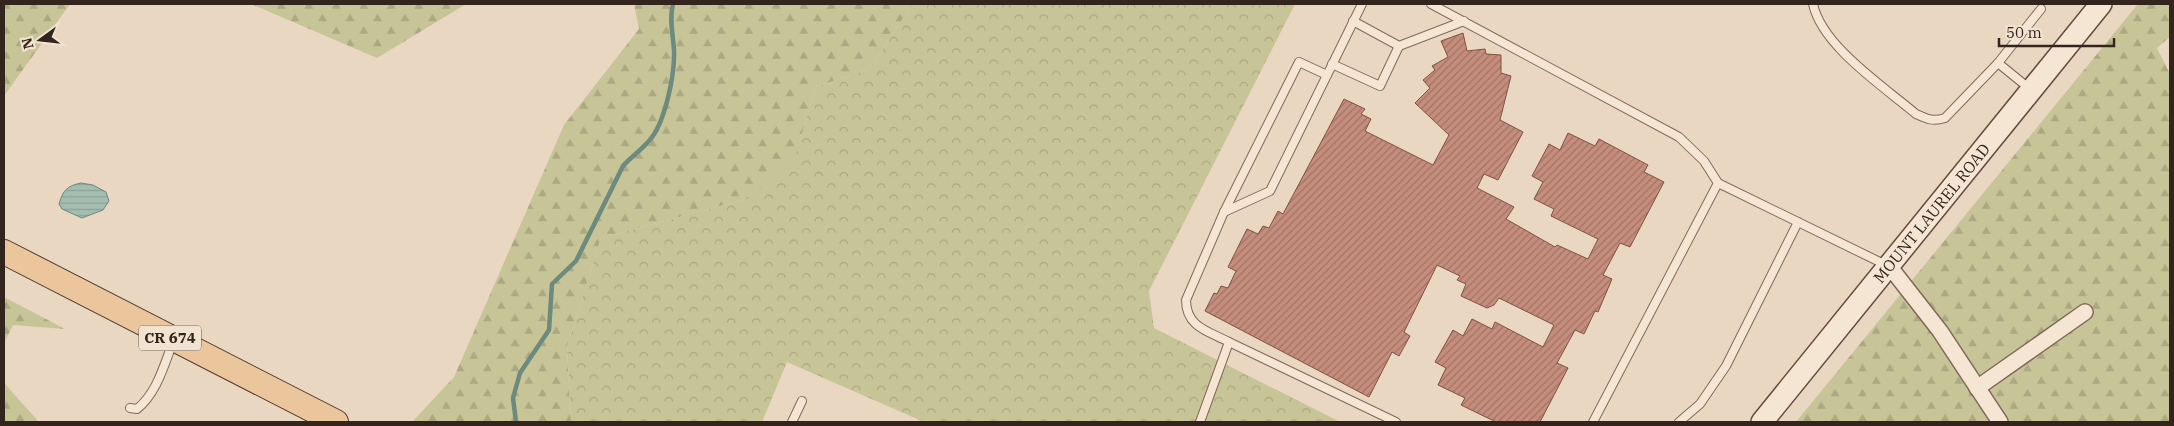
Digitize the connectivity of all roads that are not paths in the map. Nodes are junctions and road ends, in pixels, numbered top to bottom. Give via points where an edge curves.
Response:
1 (1362, 4) edge
2 (1430, 4) edge
3 (1813, 4) edge
4 (2101, 4) edge
5 (2041, 9) dead end
6 (1353, 21) junction
7 (1464, 21) junction
8 (1399, 46) junction
9 (1998, 63) junction
10 (1332, 64) junction
11 (1327, 75) junction
12 (2031, 90) junction
13 (1718, 183) junction
14 (1224, 212) junction
15 (1798, 222) junction
16 (4, 252) edge
17 (1890, 267) junction
18 (2085, 312) dead end
19 (174, 340) junction
20 (1229, 342) junction
21 (1977, 388) junction
22 (802, 401) dead end
23 (130, 408) dead end
24 (336, 422) edge
25 (792, 422) edge
26 (1200, 422) edge
27 (1396, 422) edge
28 (1593, 422) edge
29 (1679, 422) edge
30 (1762, 422) edge
31 (2000, 422) edge

1 - 6 lane
2 - 7 lane
3 - 9 lane via 1816,18 1849,57 1916,114 1928,120 1945,118
4 - 12 main road, MOUNT LAUREL ROAD
5 - 9 lane
6 - 8 lane
6 - 10 lane
7 - 8 lane
7 - 13 lane via 1680,137 1704,161
8 - 10 lane via 1380,86
9 - 12 lane
10 - 11 lane
11 - 14 lane via 1270,191
11 - 14 lane via 1299,62
12 - 17 main road, MOUNT LAUREL ROAD
13 - 15 lane
13 - 28 lane
14 - 20 lane via 1186,300 1186,312 1192,322
15 - 17 lane
15 - 29 lane via 1726,366 1700,404
16 - 19 main road, CR 674
17 - 21 street via 1940,330
17 - 30 main road, MOUNT LAUREL ROAD
18 - 21 street
19 - 23 lane via 156,386 146,402 137,409
19 - 24 main road, CR 674
20 - 26 lane
20 - 27 lane
21 - 31 street
22 - 25 lane

